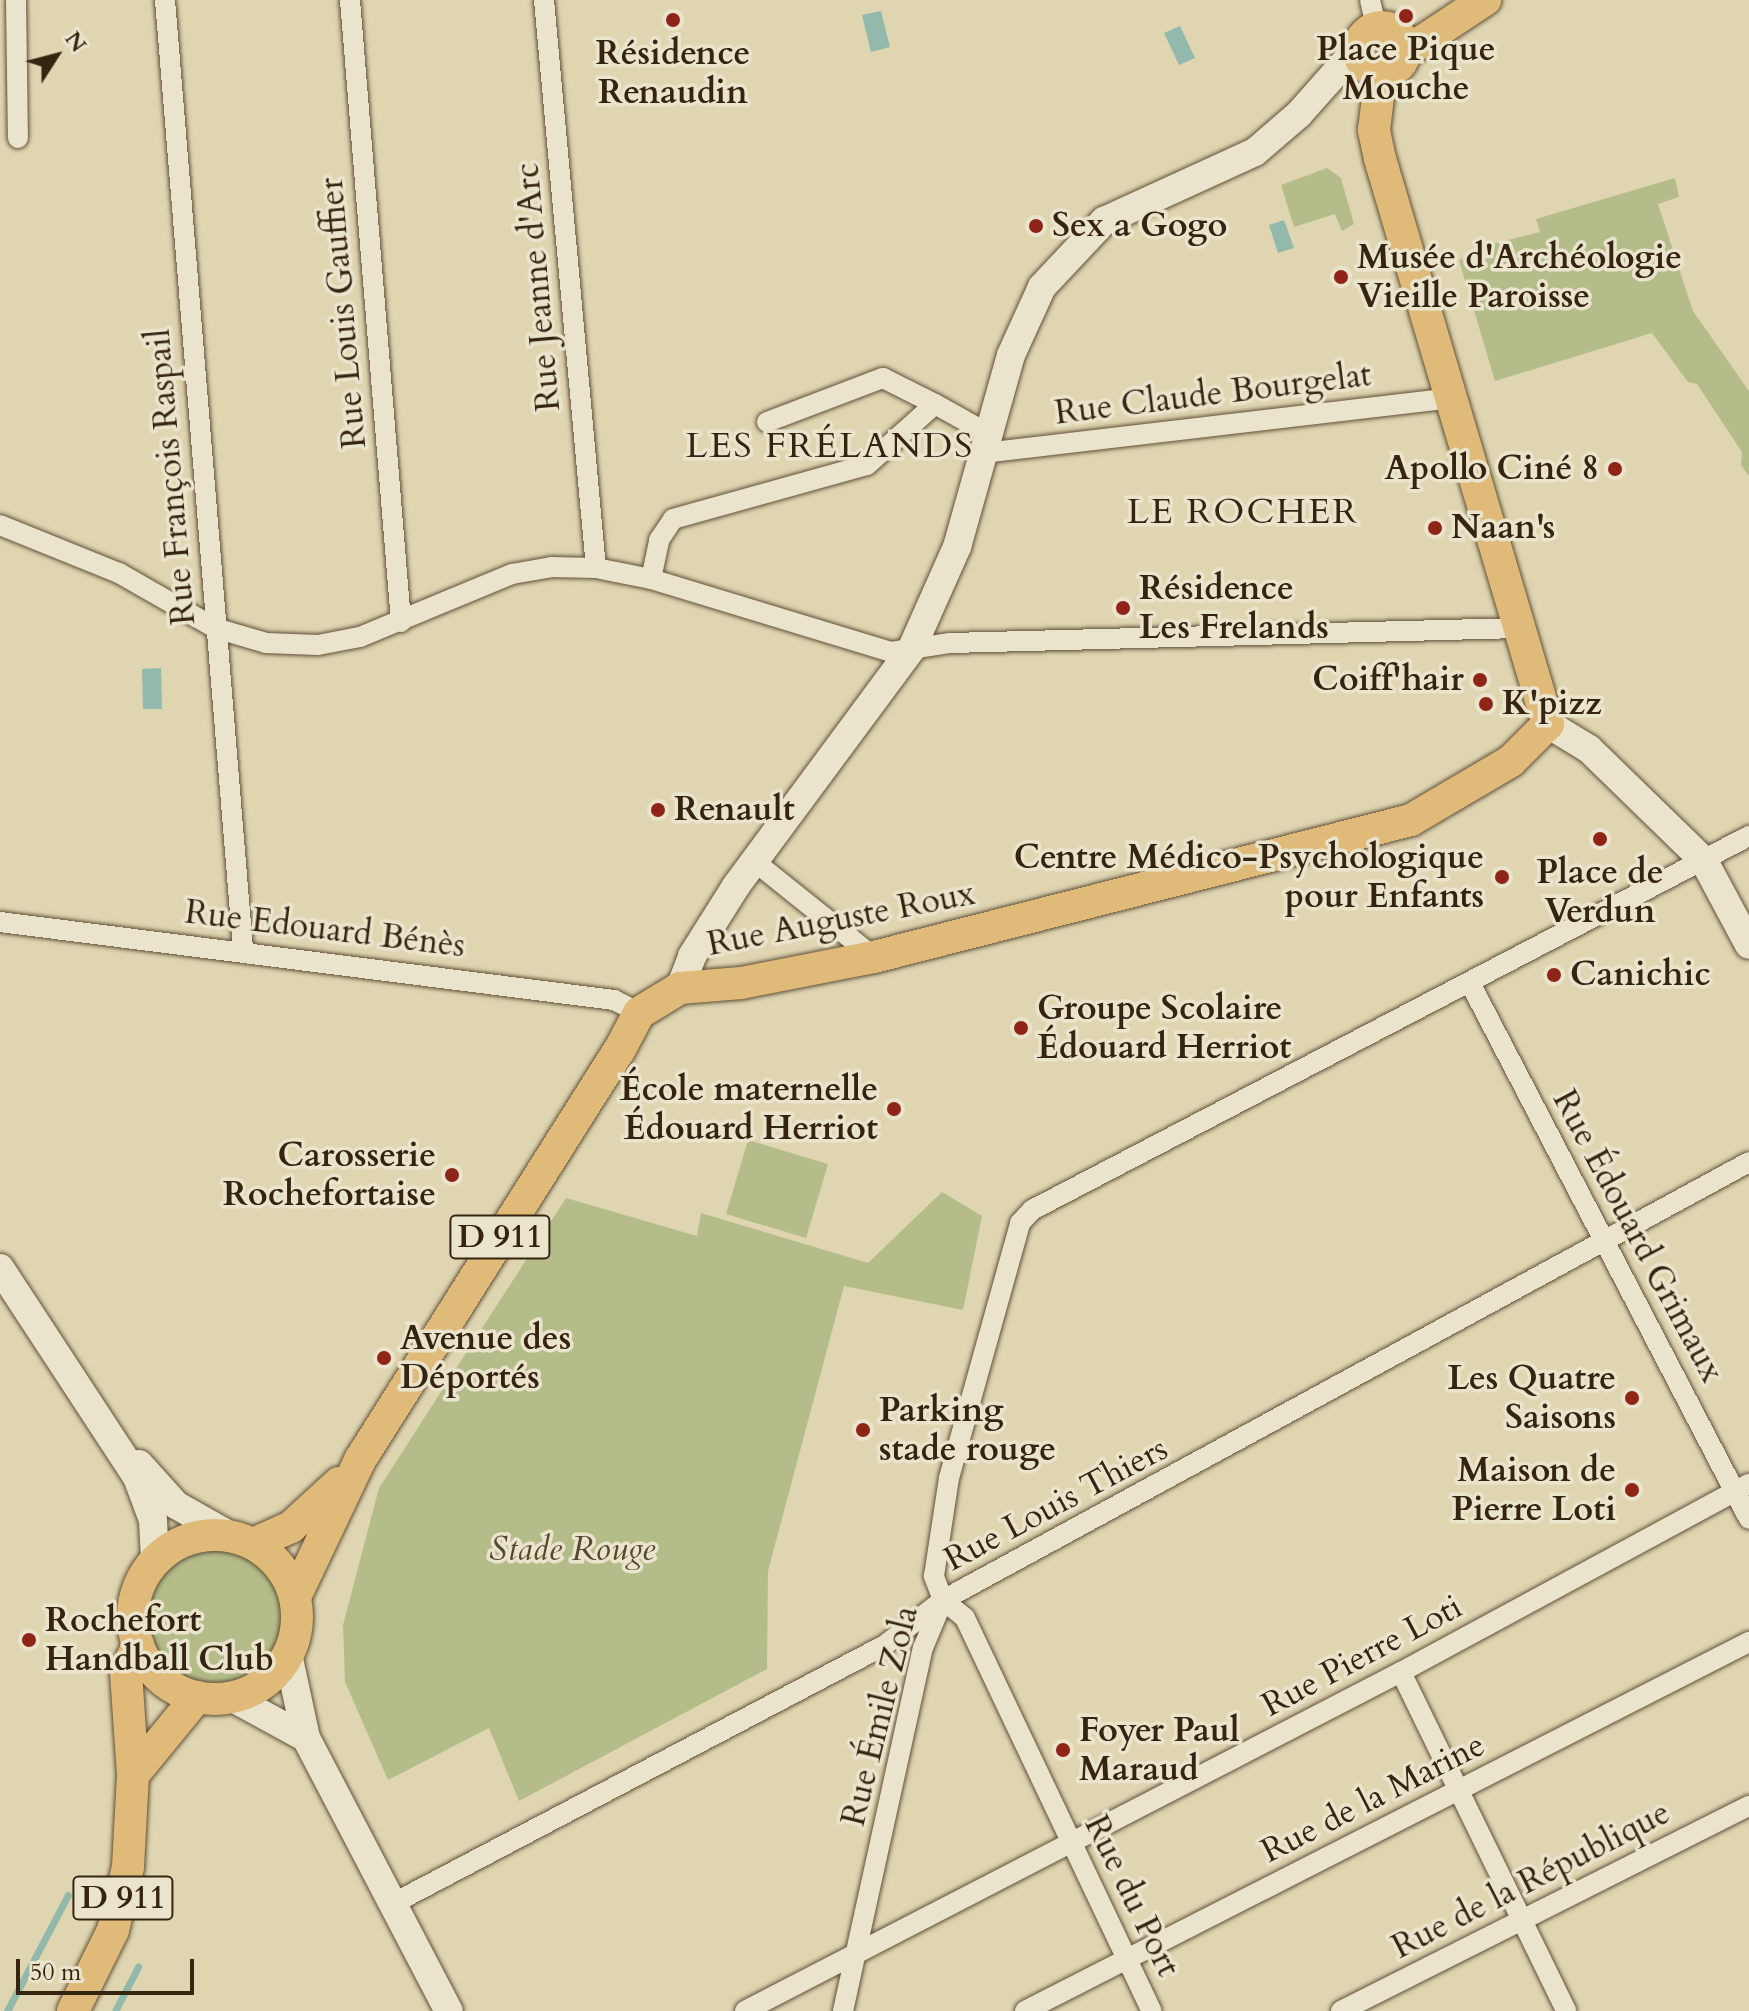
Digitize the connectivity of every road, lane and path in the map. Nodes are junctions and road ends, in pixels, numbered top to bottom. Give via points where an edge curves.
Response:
1 (16, 0) edge
2 (165, 0) edge
3 (350, 0) edge
4 (544, 0) edge
5 (1455, 0) edge
6 (1485, 0) edge
7 (1388, 29) edge
8 (1370, 64) junction
9 (18, 138) dead end
10 (1449, 398) junction
11 (935, 404) junction
12 (767, 422) dead end
13 (986, 444) junction
14 (0, 525) edge
15 (596, 568) junction
16 (651, 579) junction
17 (401, 622) junction
18 (215, 628) junction
19 (1519, 628) junction
20 (912, 648) junction
21 (1548, 724) junction
22 (1749, 836) edge
23 (754, 861) junction
24 (1704, 861) junction
25 (0, 922) edge
26 (1749, 945) edge
27 (243, 949) junction
28 (874, 957) junction
29 (1470, 983) junction
30 (680, 988) junction
31 (639, 1013) junction
32 (1749, 1162) edge
33 (1604, 1241) junction
34 (0, 1268) edge
35 (97, 1410) junction
36 (360, 1460) junction
37 (1742, 1488) edge
38 (1749, 1519) edge
39 (241, 1540) junction
40 (155, 1560) junction
41 (295, 1597) junction
42 (943, 1600) junction
43 (1749, 1642) edge
44 (138, 1645) junction
45 (288, 1654) junction
46 (1401, 1672) junction
47 (197, 1697) junction
48 (231, 1697) junction
49 (306, 1738) junction
50 (133, 1775) junction
51 (1459, 1791) junction
52 (1749, 1806) edge
53 (1071, 1844) junction
54 (394, 1903) junction
55 (1522, 1922) junction
56 (855, 1955) junction
57 (1127, 1958) junction
58 (73, 2011) edge
59 (449, 2011) edge
60 (745, 2011) edge
61 (843, 2011) edge
62 (1025, 2011) edge
63 (1152, 2011) edge
64 (1341, 2011) edge
65 (1566, 2011) edge

1 - 9 street
2 - 18 street, Rue François Raspail
3 - 17 street, Rue Louis Gauffier
4 - 15 street, Rue Jeanne d'Arc
5 - 7 main road
6 - 7 main road
7 - 8 main road via 1362,38
7 - 8 main road via 1397,68
8 - 10 main road via 1380,159
8 - 13 street via 1347,60 1299,114 1255,152 1104,221 1073,248 1026,317
10 - 13 street, Rue Claude Bourgelat
10 - 19 main road
11 - 12 street via 883,378
11 - 13 street
11 - 16 street via 867,465 673,519 659,540
13 - 20 street via 957,547
14 - 18 street via 119,573
15 - 16 street
15 - 17 street via 551,567 512,574
16 - 20 street via 891,652
17 - 18 street via 318,645 266,643
18 - 27 street, Rue François Raspail
19 - 20 street
19 - 21 main road
20 - 23 street
21 - 24 street via 1589,749
21 - 28 main road, Rue Auguste Roux via 1511,761 1411,820
22 - 24 street
23 - 28 street
23 - 30 street via 692,956
24 - 26 street
24 - 29 street
25 - 27 street, Rue Edouard Bénès
27 - 31 street, Rue Edouard Bénès via 614,1000
28 - 30 main road, Rue Auguste Roux via 741,983
29 - 33 street, Rue Édouard Grimaux
29 - 42 street, Rue Émile Zola via 1032,1210 1020,1223 949,1478 934,1576
30 - 31 main road, Rue Auguste Roux
31 - 36 main road, D 911
32 - 33 street, Rue Louis Thiers
33 - 37 street, Rue Édouard Grimaux
33 - 42 street, Rue Louis Thiers
34 - 35 street
35 - 39 street via 176,1505
35 - 40 street via 147,1504
36 - 39 main road, D 911 via 313,1511
36 - 41 main road, D 911
37 - 38 street, Rue Édouard Grimaux
37 - 46 street, Rue Pierre Loti
39 - 40 main road via 181,1541
39 - 41 main road via 272,1558
40 - 44 main road via 134,1604
41 - 45 main road via 295,1636
42 - 53 street, Rue du Port via 965,1618
42 - 54 street, Rue Louis Thiers via 885,1645
42 - 56 street, Rue Émile Zola via 923,1648
43 - 51 street, Rue de la Marine
44 - 47 main road via 151,1669 172,1687
44 - 50 main road, D 911 via 126,1671
45 - 48 main road via 254,1689
45 - 49 street
46 - 51 street
46 - 53 street, Rue Pierre Loti
47 - 48 main road
47 - 50 main road
48 - 49 street
49 - 54 street
50 - 58 main road, D 911 via 121,1904
51 - 55 street
51 - 57 street, Rue de la Marine
52 - 55 street, Rue de la République
53 - 56 street, Rue Pierre Loti
53 - 57 street, Rue du Port
54 - 59 street
55 - 64 street, Rue de la République
55 - 65 street
56 - 60 street, Rue Pierre Loti
56 - 61 street, Rue Émile Zola
57 - 62 street, Rue de la Marine
57 - 63 street, Rue du Port

